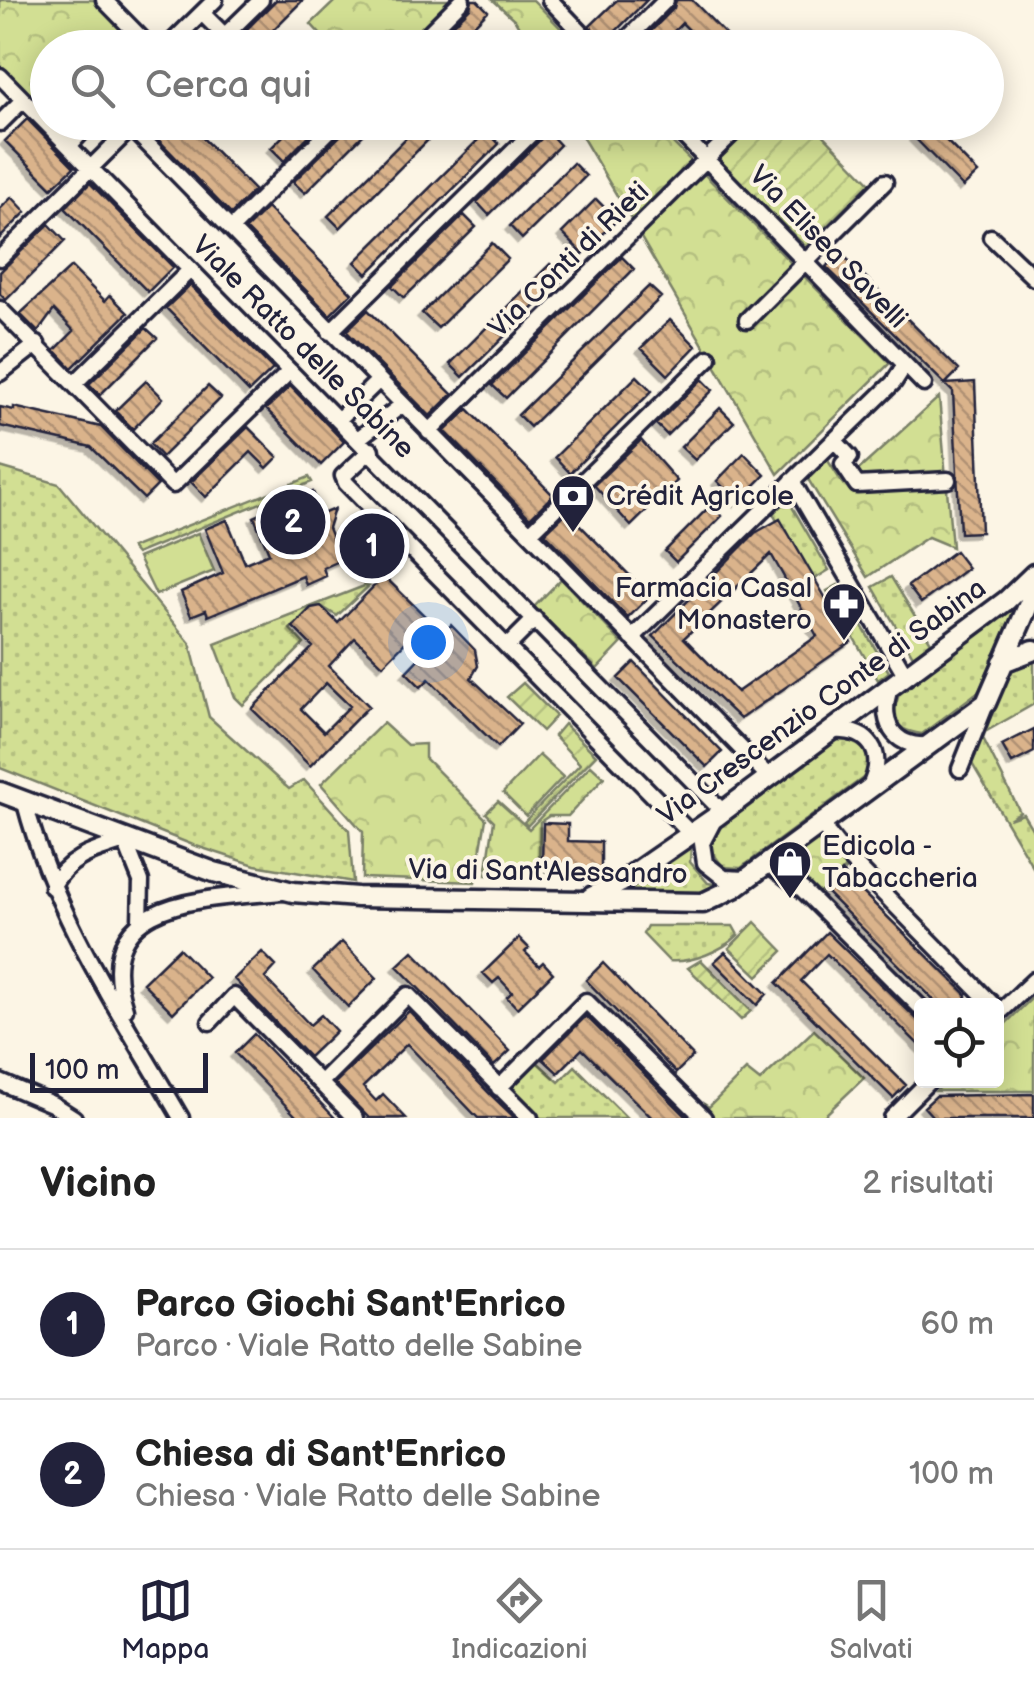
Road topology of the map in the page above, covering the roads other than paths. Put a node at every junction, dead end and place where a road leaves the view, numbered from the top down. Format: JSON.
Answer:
{"nodes":[{"id":1,"x":104,"y":0,"type":"edge"},
{"id":2,"x":215,"y":0,"type":"edge"},
{"id":3,"x":260,"y":0,"type":"edge"},
{"id":4,"x":462,"y":0,"type":"edge"},
{"id":5,"x":550,"y":0,"type":"edge"},
{"id":6,"x":666,"y":0,"type":"edge"},
{"id":7,"x":202,"y":13,"type":"junction"},
{"id":8,"x":133,"y":30,"type":"edge"},
{"id":9,"x":185,"y":30,"type":"edge"},
{"id":10,"x":218,"y":30,"type":"edge"},
{"id":11,"x":230,"y":30,"type":"edge"},
{"id":12,"x":432,"y":30,"type":"edge"},
{"id":13,"x":579,"y":30,"type":"edge"},
{"id":14,"x":636,"y":30,"type":"edge"},
{"id":15,"x":0,"y":76,"type":"edge"},
{"id":16,"x":23,"y":100,"type":"junction"},
{"id":17,"x":30,"y":107,"type":"edge"},
{"id":18,"x":0,"y":123,"type":"edge"},
{"id":19,"x":63,"y":140,"type":"edge"},
{"id":20,"x":75,"y":140,"type":"edge"},
{"id":21,"x":116,"y":140,"type":"edge"},
{"id":22,"x":146,"y":140,"type":"edge"},
{"id":23,"x":320,"y":140,"type":"edge"},
{"id":24,"x":525,"y":140,"type":"edge"},
{"id":25,"x":688,"y":140,"type":"edge"},
{"id":26,"x":726,"y":140,"type":"edge"},
{"id":27,"x":69,"y":146,"type":"junction"},
{"id":28,"x":707,"y":160,"type":"junction"},
{"id":29,"x":91,"y":168,"type":"junction"},
{"id":30,"x":885,"y":182,"type":"dead end"},
{"id":31,"x":230,"y":230,"type":"junction"},
{"id":32,"x":991,"y":236,"type":"dead end"},
{"id":33,"x":0,"y":258,"type":"edge"},
{"id":34,"x":806,"y":261,"type":"junction"},
{"id":35,"x":190,"y":270,"type":"junction"},
{"id":36,"x":1034,"y":278,"type":"edge"},
{"id":37,"x":0,"y":309,"type":"edge"},
{"id":38,"x":747,"y":320,"type":"dead end"},
{"id":39,"x":330,"y":332,"type":"junction"},
{"id":40,"x":37,"y":344,"type":"junction"},
{"id":41,"x":709,"y":358,"type":"dead end"},
{"id":42,"x":905,"y":365,"type":"junction"},
{"id":43,"x":290,"y":371,"type":"junction"},
{"id":44,"x":0,"y":373,"type":"edge"},
{"id":45,"x":378,"y":382,"type":"junction"},
{"id":46,"x":74,"y":383,"type":"junction"},
{"id":47,"x":924,"y":384,"type":"dead end"},
{"id":48,"x":402,"y":405,"type":"junction"},
{"id":49,"x":340,"y":419,"type":"junction"},
{"id":50,"x":428,"y":432,"type":"junction"},
{"id":51,"x":359,"y":438,"type":"junction"},
{"id":52,"x":834,"y":440,"type":"junction"},
{"id":53,"x":370,"y":450,"type":"junction"},
{"id":54,"x":948,"y":480,"type":"dead end"},
{"id":55,"x":792,"y":481,"type":"junction"},
{"id":56,"x":530,"y":533,"type":"junction"},
{"id":57,"x":1034,"y":574,"type":"edge"},
{"id":58,"x":1034,"y":592,"type":"edge"},
{"id":59,"x":1012,"y":596,"type":"junction"},
{"id":60,"x":1024,"y":613,"type":"junction"},
{"id":61,"x":535,"y":619,"type":"junction"},
{"id":62,"x":632,"y":638,"type":"junction"},
{"id":63,"x":508,"y":646,"type":"junction"},
{"id":64,"x":1034,"y":650,"type":"edge"},
{"id":65,"x":1004,"y":662,"type":"junction"},
{"id":66,"x":906,"y":676,"type":"junction"},
{"id":67,"x":890,"y":688,"type":"junction"},
{"id":68,"x":986,"y":703,"type":"junction"},
{"id":69,"x":831,"y":731,"type":"junction"},
{"id":70,"x":930,"y":745,"type":"junction"},
{"id":71,"x":960,"y":769,"type":"dead end"},
{"id":72,"x":769,"y":777,"type":"junction"},
{"id":73,"x":868,"y":789,"type":"junction"},
{"id":74,"x":0,"y":792,"type":"edge"},
{"id":75,"x":26,"y":802,"type":"junction"},
{"id":76,"x":720,"y":814,"type":"junction"},
{"id":77,"x":825,"y":821,"type":"junction"},
{"id":78,"x":690,"y":833,"type":"junction"},
{"id":79,"x":125,"y":840,"type":"junction"},
{"id":80,"x":767,"y":863,"type":"junction"},
{"id":81,"x":746,"y":879,"type":"junction"},
{"id":82,"x":52,"y":887,"type":"junction"},
{"id":83,"x":292,"y":892,"type":"junction"},
{"id":84,"x":586,"y":898,"type":"junction"},
{"id":85,"x":140,"y":922,"type":"junction"},
{"id":86,"x":1034,"y":980,"type":"edge"},
{"id":87,"x":985,"y":998,"type":"edge"},
{"id":88,"x":914,"y":1001,"type":"edge"},
{"id":89,"x":1004,"y":1004,"type":"edge"},
{"id":90,"x":210,"y":1022,"type":"dead end"},
{"id":91,"x":135,"y":1038,"type":"junction"},
{"id":92,"x":0,"y":1082,"type":"edge"},
{"id":93,"x":322,"y":1082,"type":"junction"},
{"id":94,"x":499,"y":1088,"type":"junction"},
{"id":95,"x":922,"y":1088,"type":"edge"},
{"id":96,"x":74,"y":1118,"type":"edge"},
{"id":97,"x":181,"y":1118,"type":"edge"},
{"id":98,"x":355,"y":1118,"type":"edge"},
{"id":99,"x":530,"y":1118,"type":"edge"},
{"id":100,"x":704,"y":1118,"type":"edge"},
{"id":101,"x":892,"y":1118,"type":"edge"}],
"edges":[{"from":1,"to":8,"type":"street"},
{"from":2,"to":7,"type":"street"},
{"from":3,"to":11,"type":"street"},
{"from":4,"to":12,"type":"street"},
{"from":5,"to":13,"type":"street"},
{"from":6,"to":14,"type":"street"},
{"from":7,"to":9,"type":"street"},
{"from":7,"to":10,"type":"street"},
{"from":15,"to":16,"type":"street","name":"Viale Ratto delle Sabine"},
{"from":16,"to":17,"type":"street","name":"Viale Ratto delle Sabine"},
{"from":16,"to":18,"type":"street"},
{"from":19,"to":27,"type":"street","name":"Viale Ratto delle Sabine"},
{"from":20,"to":27,"type":"street"},
{"from":21,"to":29,"type":"street"},
{"from":22,"to":31,"type":"street","name":"Viale Ratto delle Sabine"},
{"from":23,"to":31,"type":"street"},
{"from":24,"to":39,"type":"street"},
{"from":25,"to":28,"type":"street","name":"Via Elisea Savelli"},
{"from":26,"to":28,"type":"street","name":"Via Conti di Rieti"},
{"from":27,"to":29,"type":"street","name":"Viale Ratto delle Sabine"},
{"from":28,"to":34,"type":"street","name":"Via Elisea Savelli"},
{"from":28,"to":50,"type":"street","name":"Via Conti di Rieti"},
{"from":29,"to":33,"type":"street"},
{"from":29,"to":35,"type":"street","name":"Viale Ratto delle Sabine"},
{"from":30,"to":34,"type":"street"},
{"from":31,"to":39,"type":"street","name":"Viale Ratto delle Sabine"},
{"from":32,"to":36,"type":"street"},
{"from":34,"to":38,"type":"street"},
{"from":34,"to":42,"type":"street","name":"Via Elisea Savelli"},
{"from":35,"to":43,"type":"street","name":"Viale Ratto delle Sabine"},
{"from":35,"to":46,"type":"street"},
{"from":37,"to":40,"type":"street"},
{"from":39,"to":45,"type":"street","name":"Viale Ratto delle Sabine"},
{"from":40,"to":44,"type":"street"},
{"from":40,"to":46,"type":"street"},
{"from":41,"to":56,"type":"street"},
{"from":42,"to":47,"type":"street","name":"Via Elisea Savelli"},
{"from":42,"to":52,"type":"street"},
{"from":43,"to":46,"type":"street"},
{"from":43,"to":49,"type":"street","name":"Viale Ratto delle Sabine"},
{"from":45,"to":48,"type":"street","name":"Viale Ratto delle Sabine"},
{"from":45,"to":49,"type":"street"},
{"from":48,"to":50,"type":"street","name":"Viale Ratto delle Sabine"},
{"from":48,"to":51,"type":"street"},
{"from":49,"to":51,"type":"street","name":"Viale Ratto delle Sabine"},
{"from":50,"to":56,"type":"street","name":"Viale Ratto delle Sabine"},
{"from":51,"to":53,"type":"street","name":"Viale Ratto delle Sabine"},
{"from":52,"to":54,"type":"street"},
{"from":52,"to":55,"type":"street"},
{"from":53,"to":61,"type":"street","name":"Viale Ratto delle Sabine"},
{"from":53,"to":63,"type":"street"},
{"from":55,"to":62,"type":"street"},
{"from":55,"to":66,"type":"street"},
{"from":56,"to":62,"type":"street","name":"Viale Ratto delle Sabine"},
{"from":57,"to":59,"type":"street","name":"Via Crescenzio Conte di Sabina"},
{"from":58,"to":60,"type":"street","name":"Via di Sant'Alessandro"},
{"from":59,"to":60,"type":"street"},
{"from":59,"to":66,"type":"street","name":"Via Crescenzio Conte di Sabina"},
{"from":60,"to":65,"type":"street","name":"Via di Sant'Alessandro"},
{"from":61,"to":63,"type":"street"},
{"from":61,"to":76,"type":"street","name":"Viale Ratto delle Sabine"},
{"from":62,"to":72,"type":"street","name":"Viale Ratto delle Sabine"},
{"from":63,"to":78,"type":"street"},
{"from":64,"to":65,"type":"street"},
{"from":65,"to":68,"type":"street","name":"Via di Sant'Alessandro"},
{"from":66,"to":67,"type":"street","name":"Via Crescenzio Conte di Sabina"},
{"from":67,"to":69,"type":"street","name":"Via Crescenzio Conte di Sabina"},
{"from":67,"to":70,"type":"street"},
{"from":68,"to":70,"type":"street","name":"Via di Sant'Alessandro"},
{"from":68,"to":71,"type":"street"},
{"from":69,"to":72,"type":"street","name":"Via Crescenzio Conte di Sabina"},
{"from":69,"to":73,"type":"street"},
{"from":70,"to":73,"type":"street","name":"Via di Sant'Alessandro"},
{"from":72,"to":76,"type":"street","name":"Via Crescenzio Conte di Sabina"},
{"from":73,"to":77,"type":"street","name":"Via di Sant'Alessandro"},
{"from":74,"to":75,"type":"street","name":"Via di Sant'Alessandro"},
{"from":75,"to":79,"type":"street","name":"Via di Sant'Alessandro"},
{"from":75,"to":82,"type":"street"},
{"from":76,"to":78,"type":"street","name":"Via Crescenzio Conte di Sabina"},
{"from":76,"to":81,"type":"street"},
{"from":77,"to":80,"type":"street","name":"Via di Sant'Alessandro"},
{"from":77,"to":87,"type":"street"},
{"from":78,"to":84,"type":"street","name":"Via Crescenzio Conte di Sabina"},
{"from":79,"to":82,"type":"street"},
{"from":79,"to":83,"type":"street","name":"Via di Sant'Alessandro"},
{"from":79,"to":85,"type":"street"},
{"from":80,"to":81,"type":"street","name":"Via di Sant'Alessandro"},
{"from":80,"to":88,"type":"street"},
{"from":81,"to":84,"type":"street","name":"Via di Sant'Alessandro"},
{"from":82,"to":91,"type":"street"},
{"from":83,"to":84,"type":"street","name":"Via di Sant'Alessandro"},
{"from":83,"to":85,"type":"street"},
{"from":85,"to":91,"type":"street"},
{"from":86,"to":89,"type":"street"},
{"from":90,"to":93,"type":"street"},
{"from":91,"to":97,"type":"street"},
{"from":92,"to":96,"type":"street"},
{"from":93,"to":94,"type":"street"},
{"from":93,"to":98,"type":"street"},
{"from":94,"to":99,"type":"street"},
{"from":94,"to":100,"type":"street"},
{"from":95,"to":101,"type":"street"}]}
